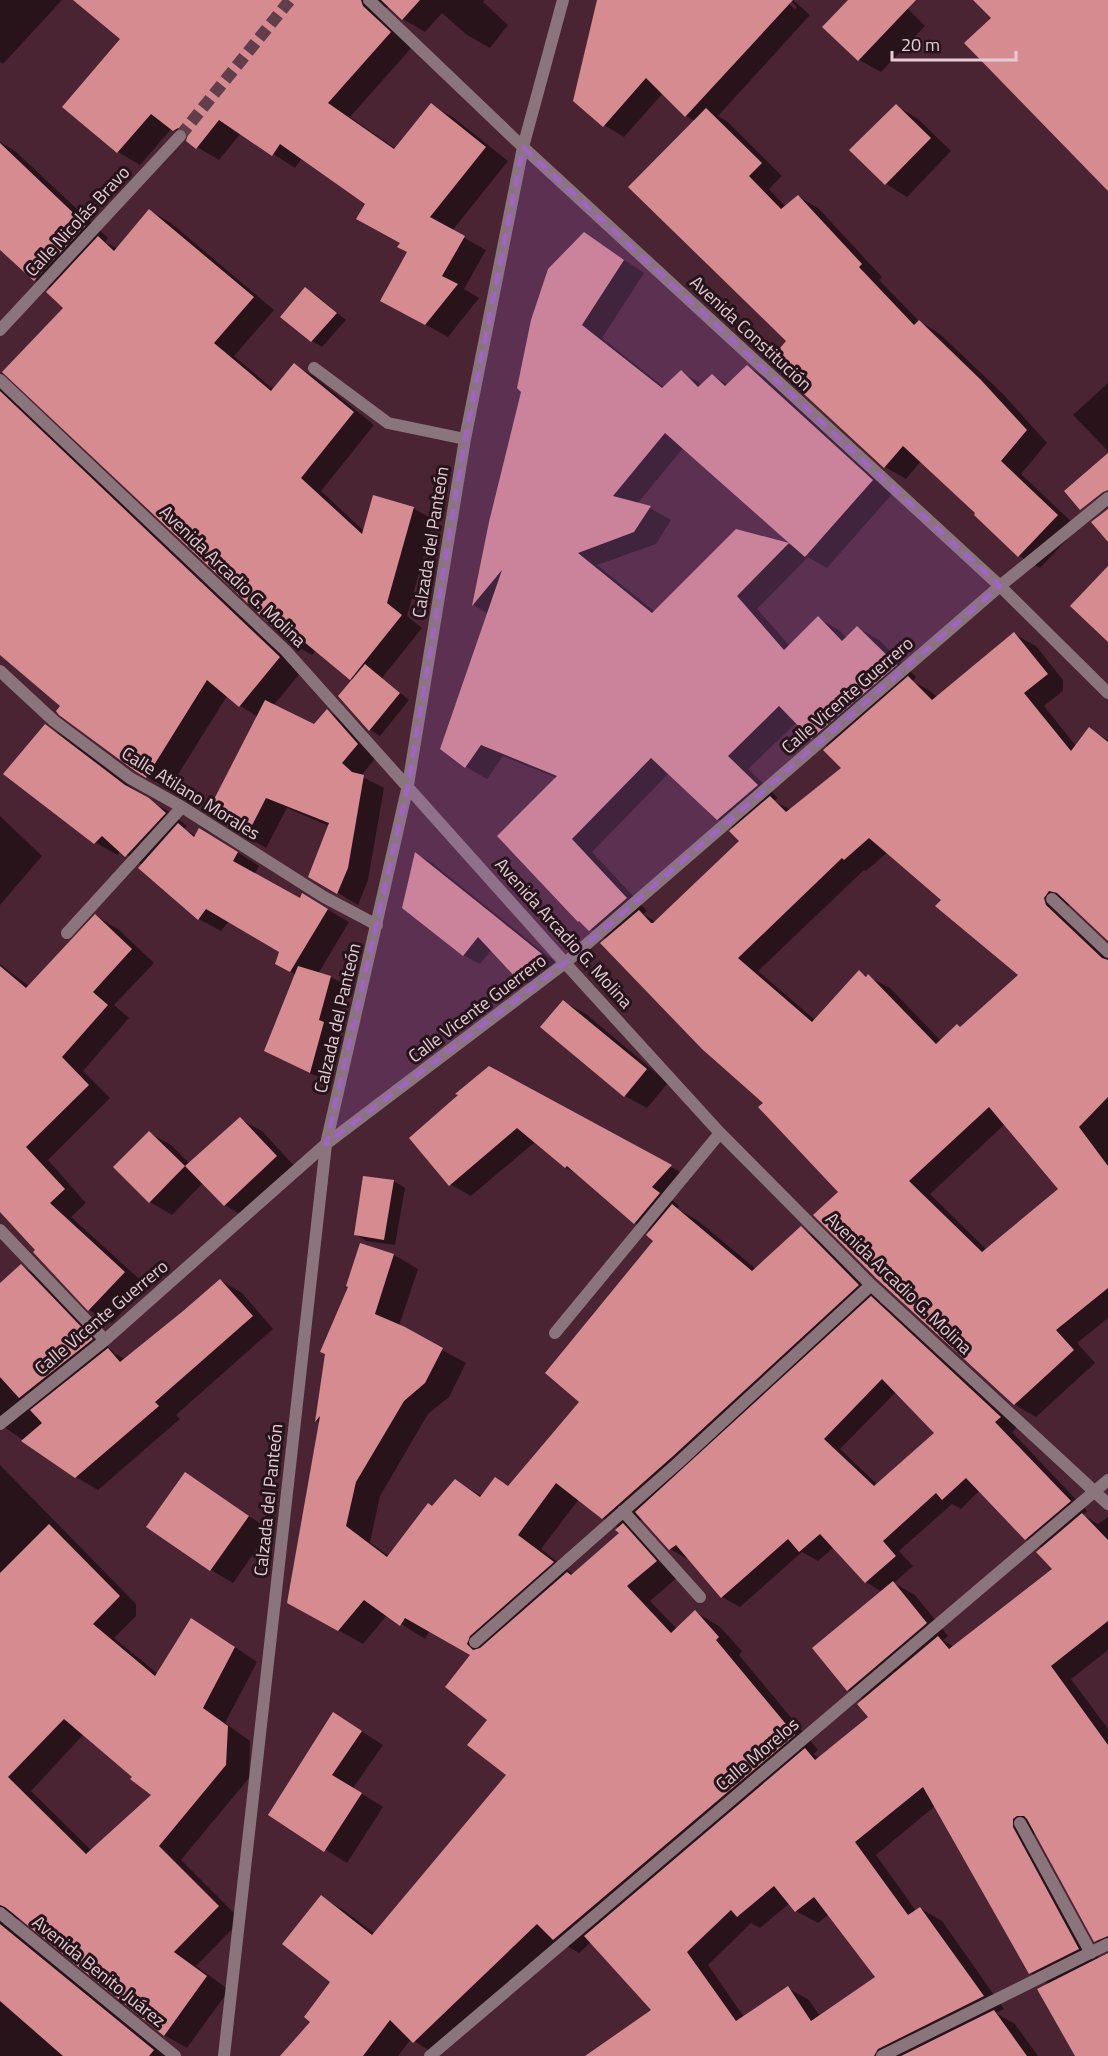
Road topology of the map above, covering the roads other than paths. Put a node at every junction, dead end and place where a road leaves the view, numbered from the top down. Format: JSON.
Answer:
{"nodes":[{"id":1,"x":369,"y":0,"type":"edge"},
{"id":2,"x":563,"y":0,"type":"edge"},
{"id":3,"x":180,"y":136,"type":"tunnel mouth"},
{"id":4,"x":523,"y":147,"type":"junction"},
{"id":5,"x":0,"y":330,"type":"edge"},
{"id":6,"x":314,"y":368,"type":"dead end"},
{"id":7,"x":0,"y":380,"type":"edge"},
{"id":8,"x":465,"y":439,"type":"junction"},
{"id":9,"x":1108,"y":498,"type":"edge"},
{"id":10,"x":1000,"y":586,"type":"junction"},
{"id":11,"x":0,"y":671,"type":"edge"},
{"id":12,"x":1108,"y":693,"type":"edge"},
{"id":13,"x":408,"y":785,"type":"junction"},
{"id":14,"x":182,"y":807,"type":"junction"},
{"id":15,"x":1052,"y":899,"type":"dead end"},
{"id":16,"x":377,"y":925,"type":"junction"},
{"id":17,"x":68,"y":933,"type":"dead end"},
{"id":18,"x":1108,"y":952,"type":"edge"},
{"id":19,"x":565,"y":963,"type":"junction"},
{"id":20,"x":720,"y":1133,"type":"junction"},
{"id":21,"x":326,"y":1144,"type":"junction"},
{"id":22,"x":0,"y":1230,"type":"edge"},
{"id":23,"x":871,"y":1286,"type":"junction"},
{"id":24,"x":555,"y":1333,"type":"dead end"},
{"id":25,"x":105,"y":1340,"type":"junction"},
{"id":26,"x":0,"y":1424,"type":"edge"},
{"id":27,"x":1108,"y":1480,"type":"edge"},
{"id":28,"x":1095,"y":1491,"type":"junction"},
{"id":29,"x":1108,"y":1504,"type":"edge"},
{"id":30,"x":623,"y":1511,"type":"junction"},
{"id":31,"x":700,"y":1597,"type":"dead end"},
{"id":32,"x":475,"y":1642,"type":"dead end"},
{"id":33,"x":1020,"y":1823,"type":"dead end"},
{"id":34,"x":0,"y":1913,"type":"edge"},
{"id":35,"x":1108,"y":1944,"type":"edge"},
{"id":36,"x":1091,"y":1953,"type":"junction"},
{"id":37,"x":175,"y":2056,"type":"edge"},
{"id":38,"x":224,"y":2056,"type":"edge"},
{"id":39,"x":429,"y":2056,"type":"edge"},
{"id":40,"x":882,"y":2056,"type":"edge"}],
"edges":[{"from":1,"to":4,"type":"street","name":"Avenida Constitución"},
{"from":2,"to":4,"type":"street","name":"Calzada del Panteón"},
{"from":3,"to":5,"type":"street","name":"Calle Nicolás Bravo"},
{"from":4,"to":8,"type":"street","name":"Calzada del Panteón"},
{"from":4,"to":10,"type":"street","name":"Avenida Constitución"},
{"from":6,"to":8,"type":"street"},
{"from":7,"to":13,"type":"street","name":"Avenida Arcadio G. Molina"},
{"from":8,"to":13,"type":"street","name":"Calzada del Panteón"},
{"from":9,"to":10,"type":"street","name":"Calle Vicente Guerrero"},
{"from":10,"to":12,"type":"street","name":"Avenida Constitución"},
{"from":10,"to":19,"type":"street","name":"Calle Vicente Guerrero"},
{"from":11,"to":14,"type":"street","name":"Calle Atilano Morales"},
{"from":13,"to":16,"type":"street","name":"Calzada del Panteón"},
{"from":13,"to":19,"type":"street","name":"Avenida Arcadio G. Molina"},
{"from":14,"to":16,"type":"street","name":"Calle Atilano Morales"},
{"from":14,"to":17,"type":"street"},
{"from":15,"to":18,"type":"street"},
{"from":16,"to":21,"type":"street","name":"Calzada del Panteón"},
{"from":19,"to":20,"type":"street","name":"Avenida Arcadio G. Molina"},
{"from":19,"to":21,"type":"street","name":"Calle Vicente Guerrero"},
{"from":20,"to":23,"type":"street","name":"Avenida Arcadio G. Molina"},
{"from":20,"to":24,"type":"street"},
{"from":21,"to":25,"type":"street","name":"Calle Vicente Guerrero"},
{"from":21,"to":38,"type":"street","name":"Calzada del Panteón"},
{"from":22,"to":25,"type":"street"},
{"from":23,"to":28,"type":"street","name":"Avenida Arcadio G. Molina"},
{"from":23,"to":30,"type":"street"},
{"from":25,"to":26,"type":"street","name":"Calle Vicente Guerrero"},
{"from":27,"to":28,"type":"street","name":"Calle Morelos"},
{"from":28,"to":29,"type":"street","name":"Avenida Arcadio G. Molina"},
{"from":28,"to":39,"type":"street","name":"Calle Morelos"},
{"from":30,"to":31,"type":"street"},
{"from":30,"to":32,"type":"street"},
{"from":33,"to":36,"type":"street"},
{"from":34,"to":37,"type":"street","name":"Avenida Benito Juárez"},
{"from":35,"to":36,"type":"street"},
{"from":36,"to":40,"type":"street"}]}
